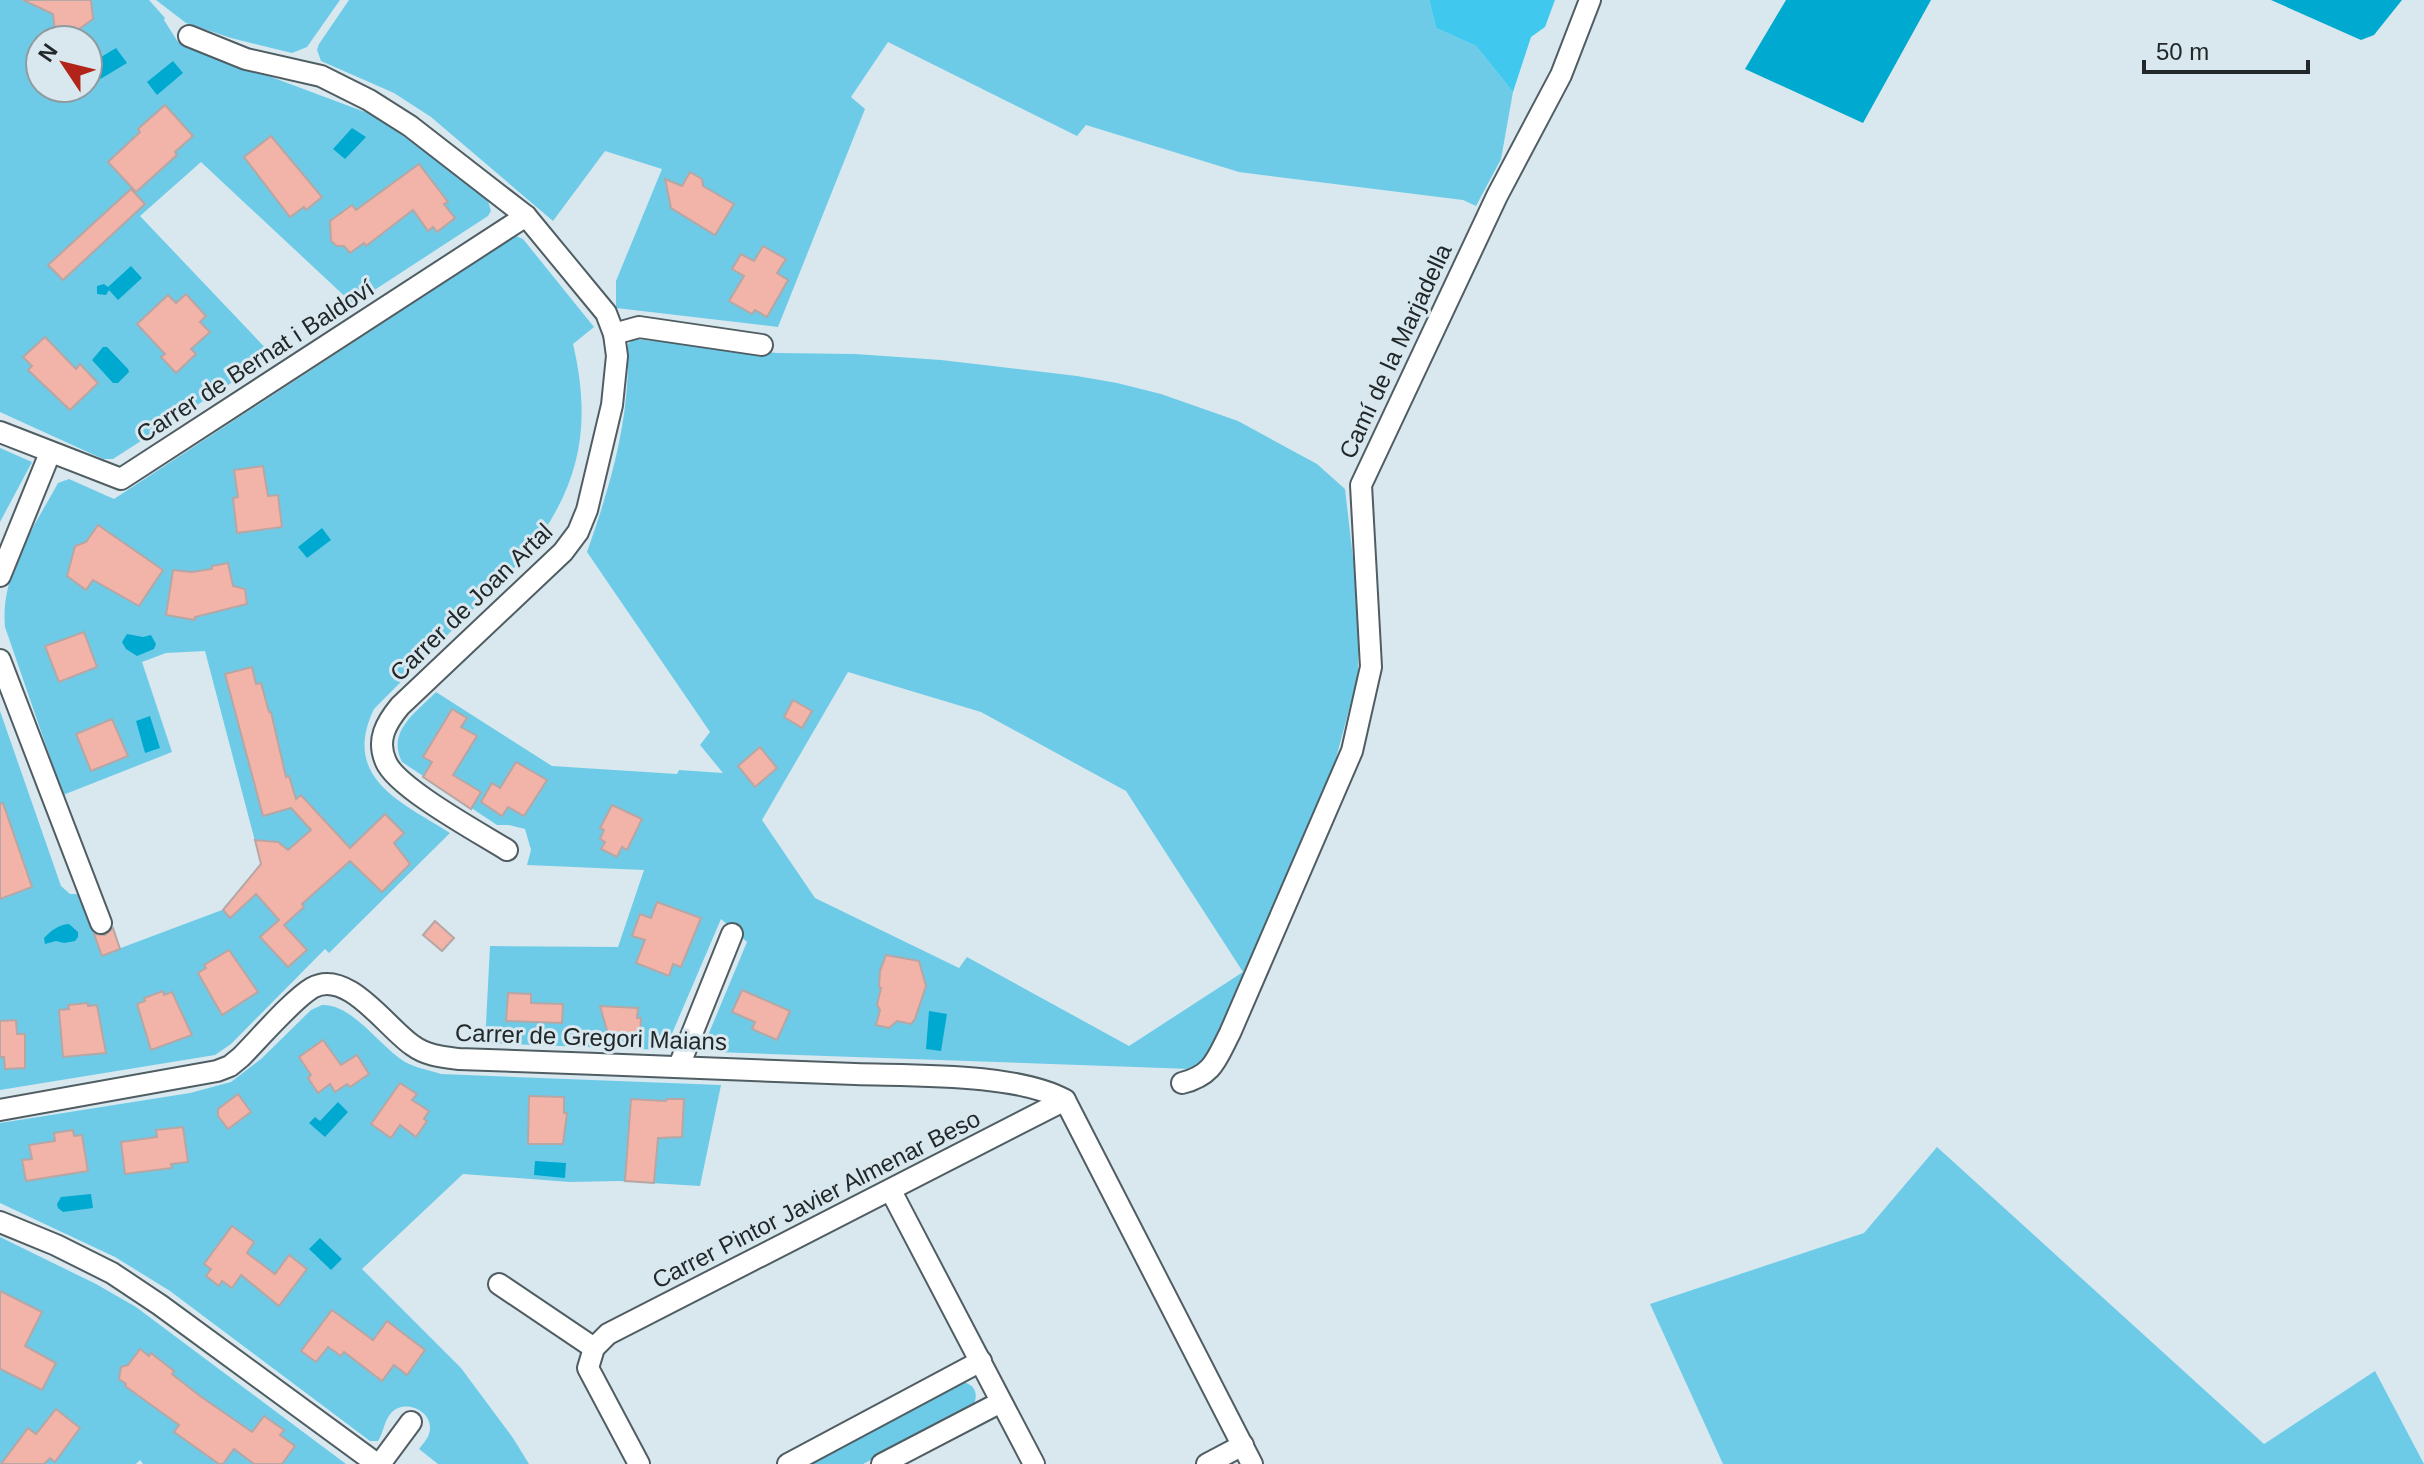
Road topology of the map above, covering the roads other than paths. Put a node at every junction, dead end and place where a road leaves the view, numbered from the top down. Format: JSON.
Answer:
{"nodes":[{"id":1,"x":1590,"y":0,"type":"edge"},
{"id":2,"x":189,"y":36,"type":"dead end"},
{"id":3,"x":526,"y":216,"type":"junction"},
{"id":4,"x":614,"y":334,"type":"junction"},
{"id":5,"x":762,"y":345,"type":"dead end"},
{"id":6,"x":0,"y":432,"type":"edge"},
{"id":7,"x":50,"y":453,"type":"junction"},
{"id":8,"x":0,"y":576,"type":"edge"},
{"id":9,"x":0,"y":660,"type":"edge"},
{"id":10,"x":507,"y":850,"type":"dead end"},
{"id":11,"x":101,"y":923,"type":"dead end"},
{"id":12,"x":732,"y":934,"type":"dead end"},
{"id":13,"x":679,"y":1066,"type":"junction"},
{"id":14,"x":1182,"y":1083,"type":"dead end"},
{"id":15,"x":1057,"y":1095,"type":"junction"},
{"id":16,"x":0,"y":1110,"type":"edge"},
{"id":17,"x":891,"y":1191,"type":"junction"},
{"id":18,"x":0,"y":1222,"type":"edge"},
{"id":19,"x":499,"y":1284,"type":"dead end"},
{"id":20,"x":594,"y":1348,"type":"junction"},
{"id":21,"x":981,"y":1361,"type":"junction"},
{"id":22,"x":1001,"y":1402,"type":"junction"},
{"id":23,"x":411,"y":1422,"type":"dead end"},
{"id":24,"x":1243,"y":1445,"type":"junction"},
{"id":25,"x":379,"y":1464,"type":"edge"},
{"id":26,"x":639,"y":1464,"type":"edge"},
{"id":27,"x":788,"y":1464,"type":"edge"},
{"id":28,"x":882,"y":1464,"type":"edge"},
{"id":29,"x":1034,"y":1464,"type":"edge"},
{"id":30,"x":1207,"y":1464,"type":"edge"},
{"id":31,"x":1252,"y":1464,"type":"edge"}],
"edges":[{"from":1,"to":14,"type":"street","name":"Camí de la Marjadella"},
{"from":2,"to":3,"type":"street","name":"Carrer de Joan Artal"},
{"from":3,"to":4,"type":"street","name":"Carrer de Joan Artal"},
{"from":3,"to":7,"type":"street","name":"Carrer de Bernat i Baldoví"},
{"from":4,"to":5,"type":"street"},
{"from":4,"to":10,"type":"street","name":"Carrer de Joan Artal"},
{"from":6,"to":7,"type":"street","name":"Carrer de Bernat i Baldoví"},
{"from":7,"to":8,"type":"street"},
{"from":9,"to":11,"type":"street"},
{"from":12,"to":13,"type":"street"},
{"from":13,"to":15,"type":"street","name":"Carrer de Gregori Maians"},
{"from":13,"to":16,"type":"street","name":"Carrer de Gregori Maians"},
{"from":15,"to":17,"type":"street","name":"Carrer Pintor Javier Almenar Beso"},
{"from":15,"to":24,"type":"street"},
{"from":17,"to":20,"type":"street","name":"Carrer Pintor Javier Almenar Beso"},
{"from":17,"to":21,"type":"street"},
{"from":18,"to":25,"type":"street"},
{"from":19,"to":20,"type":"street"},
{"from":20,"to":26,"type":"street"},
{"from":21,"to":22,"type":"street"},
{"from":21,"to":27,"type":"street"},
{"from":22,"to":28,"type":"street"},
{"from":22,"to":29,"type":"street"},
{"from":23,"to":25,"type":"street"},
{"from":24,"to":30,"type":"street"},
{"from":24,"to":31,"type":"street"}]}
